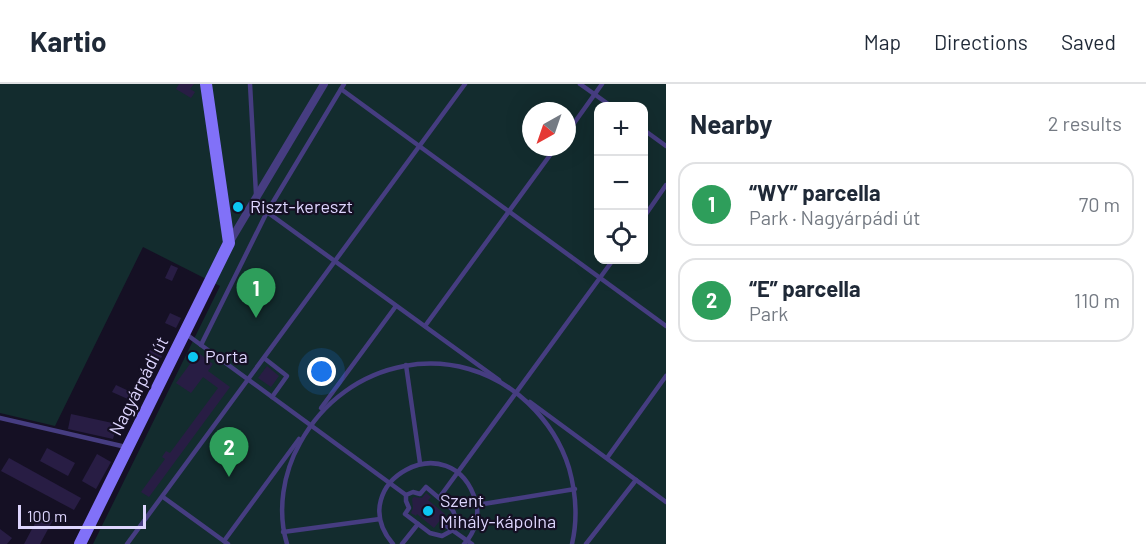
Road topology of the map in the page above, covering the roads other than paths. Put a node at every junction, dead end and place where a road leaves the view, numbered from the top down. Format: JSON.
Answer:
{"nodes":[{"id":1,"x":206,"y":84,"type":"edge"},
{"id":2,"x":250,"y":84,"type":"edge"},
{"id":3,"x":324,"y":84,"type":"edge"},
{"id":4,"x":465,"y":84,"type":"edge"},
{"id":5,"x":580,"y":84,"type":"edge"},
{"id":6,"x":603,"y":84,"type":"edge"},
{"id":7,"x":342,"y":86,"type":"edge"},
{"id":8,"x":595,"y":94,"type":"junction"},
{"id":9,"x":606,"y":102,"type":"edge"},
{"id":10,"x":576,"y":120,"type":"edge"},
{"id":11,"x":648,"y":133,"type":"edge"},
{"id":12,"x":420,"y":146,"type":"junction"},
{"id":13,"x":666,"y":146,"type":"edge"},
{"id":14,"x":549,"y":156,"type":"edge"},
{"id":15,"x":666,"y":185,"type":"edge"},
{"id":16,"x":256,"y":196,"type":"junction"},
{"id":17,"x":648,"y":211,"type":"edge"},
{"id":18,"x":267,"y":212,"type":"junction"},
{"id":19,"x":509,"y":212,"type":"junction"},
{"id":20,"x":229,"y":243,"type":"junction"},
{"id":21,"x":335,"y":261,"type":"junction"},
{"id":22,"x":610,"y":264,"type":"edge"},
{"id":23,"x":600,"y":278,"type":"junction"},
{"id":24,"x":396,"y":306,"type":"junction"},
{"id":25,"x":425,"y":326,"type":"junction"},
{"id":26,"x":666,"y":326,"type":"edge"},
{"id":27,"x":186,"y":334,"type":"junction"},
{"id":28,"x":201,"y":345,"type":"junction"},
{"id":29,"x":264,"y":358,"type":"junction"},
{"id":30,"x":406,"y":365,"type":"junction"},
{"id":31,"x":666,"y":376,"type":"edge"},
{"id":32,"x":249,"y":380,"type":"junction"},
{"id":33,"x":515,"y":391,"type":"junction"},
{"id":34,"x":272,"y":397,"type":"junction"},
{"id":35,"x":0,"y":418,"type":"edge"},
{"id":36,"x":310,"y":424,"type":"junction"},
{"id":37,"x":128,"y":448,"type":"junction"},
{"id":38,"x":607,"y":458,"type":"junction"},
{"id":39,"x":420,"y":463,"type":"junction"},
{"id":40,"x":457,"y":472,"type":"junction"},
{"id":41,"x":636,"y":480,"type":"junction"},
{"id":42,"x":389,"y":482,"type":"junction"},
{"id":43,"x":575,"y":489,"type":"junction"},
{"id":44,"x":406,"y":495,"type":"junction"},
{"id":45,"x":163,"y":497,"type":"junction"},
{"id":46,"x":439,"y":498,"type":"junction"},
{"id":47,"x":666,"y":502,"type":"edge"},
{"id":48,"x":477,"y":505,"type":"junction"},
{"id":49,"x":380,"y":519,"type":"junction"},
{"id":50,"x":418,"y":524,"type":"junction"},
{"id":51,"x":445,"y":525,"type":"dead end"},
{"id":52,"x":453,"y":530,"type":"junction"},
{"id":53,"x":283,"y":532,"type":"junction"},
{"id":54,"x":226,"y":542,"type":"edge"},
{"id":55,"x":468,"y":543,"type":"edge"},
{"id":56,"x":80,"y":544,"type":"edge"},
{"id":57,"x":127,"y":544,"type":"edge"},
{"id":58,"x":287,"y":544,"type":"edge"},
{"id":59,"x":393,"y":544,"type":"edge"},
{"id":60,"x":402,"y":544,"type":"edge"},
{"id":61,"x":572,"y":544,"type":"edge"},
{"id":62,"x":586,"y":544,"type":"edge"}],
"edges":[{"from":1,"to":20,"type":"street"},
{"from":2,"to":16,"type":"lane"},
{"from":3,"to":16,"type":"street"},
{"from":4,"to":12,"type":"lane"},
{"from":5,"to":8,"type":"lane"},
{"from":6,"to":8,"type":"lane"},
{"from":7,"to":12,"type":"lane"},
{"from":7,"to":18,"type":"lane"},
{"from":8,"to":9,"type":"lane"},
{"from":8,"to":10,"type":"lane"},
{"from":11,"to":13,"type":"lane"},
{"from":12,"to":19,"type":"lane"},
{"from":12,"to":21,"type":"lane"},
{"from":14,"to":19,"type":"lane"},
{"from":15,"to":17,"type":"lane"},
{"from":16,"to":20,"type":"street"},
{"from":18,"to":21,"type":"lane"},
{"from":18,"to":28,"type":"lane"},
{"from":19,"to":23,"type":"lane"},
{"from":19,"to":25,"type":"lane"},
{"from":20,"to":27,"type":"street","name":"Nagyárpádi út"},
{"from":21,"to":24,"type":"lane"},
{"from":21,"to":29,"type":"lane"},
{"from":22,"to":23,"type":"lane"},
{"from":23,"to":26,"type":"lane"},
{"from":23,"to":33,"type":"lane"},
{"from":24,"to":25,"type":"lane"},
{"from":24,"to":36,"type":"lane"},
{"from":25,"to":33,"type":"lane"},
{"from":27,"to":28,"type":"lane"},
{"from":27,"to":37,"type":"street","name":"Nagyárpádi út"},
{"from":28,"to":32,"type":"lane"},
{"from":29,"to":32,"type":"lane"},
{"from":29,"to":34,"type":"lane"},
{"from":30,"to":33,"type":"lane"},
{"from":30,"to":36,"type":"lane"},
{"from":30,"to":39,"type":"lane"},
{"from":31,"to":38,"type":"lane"},
{"from":32,"to":34,"type":"lane"},
{"from":32,"to":45,"type":"lane"},
{"from":33,"to":38,"type":"lane"},
{"from":33,"to":40,"type":"lane"},
{"from":33,"to":43,"type":"lane"},
{"from":34,"to":36,"type":"lane"},
{"from":35,"to":37,"type":"lane"},
{"from":36,"to":42,"type":"lane"},
{"from":36,"to":53,"type":"lane"},
{"from":36,"to":54,"type":"lane"},
{"from":37,"to":56,"type":"street","name":"Nagyárpádi út"},
{"from":38,"to":41,"type":"lane"},
{"from":39,"to":40,"type":"lane"},
{"from":39,"to":42,"type":"lane"},
{"from":40,"to":46,"type":"lane"},
{"from":40,"to":48,"type":"lane"},
{"from":41,"to":47,"type":"lane"},
{"from":41,"to":62,"type":"lane"},
{"from":42,"to":44,"type":"lane"},
{"from":42,"to":49,"type":"lane"},
{"from":43,"to":48,"type":"lane"},
{"from":43,"to":61,"type":"lane"},
{"from":44,"to":46,"type":"lane"},
{"from":44,"to":50,"type":"lane"},
{"from":45,"to":54,"type":"lane"},
{"from":45,"to":57,"type":"lane"},
{"from":46,"to":52,"type":"lane"},
{"from":48,"to":55,"type":"lane"},
{"from":49,"to":53,"type":"lane"},
{"from":49,"to":59,"type":"lane"},
{"from":50,"to":52,"type":"lane"},
{"from":50,"to":60,"type":"lane"},
{"from":51,"to":52,"type":"lane"},
{"from":52,"to":55,"type":"lane"},
{"from":53,"to":58,"type":"lane"}]}
